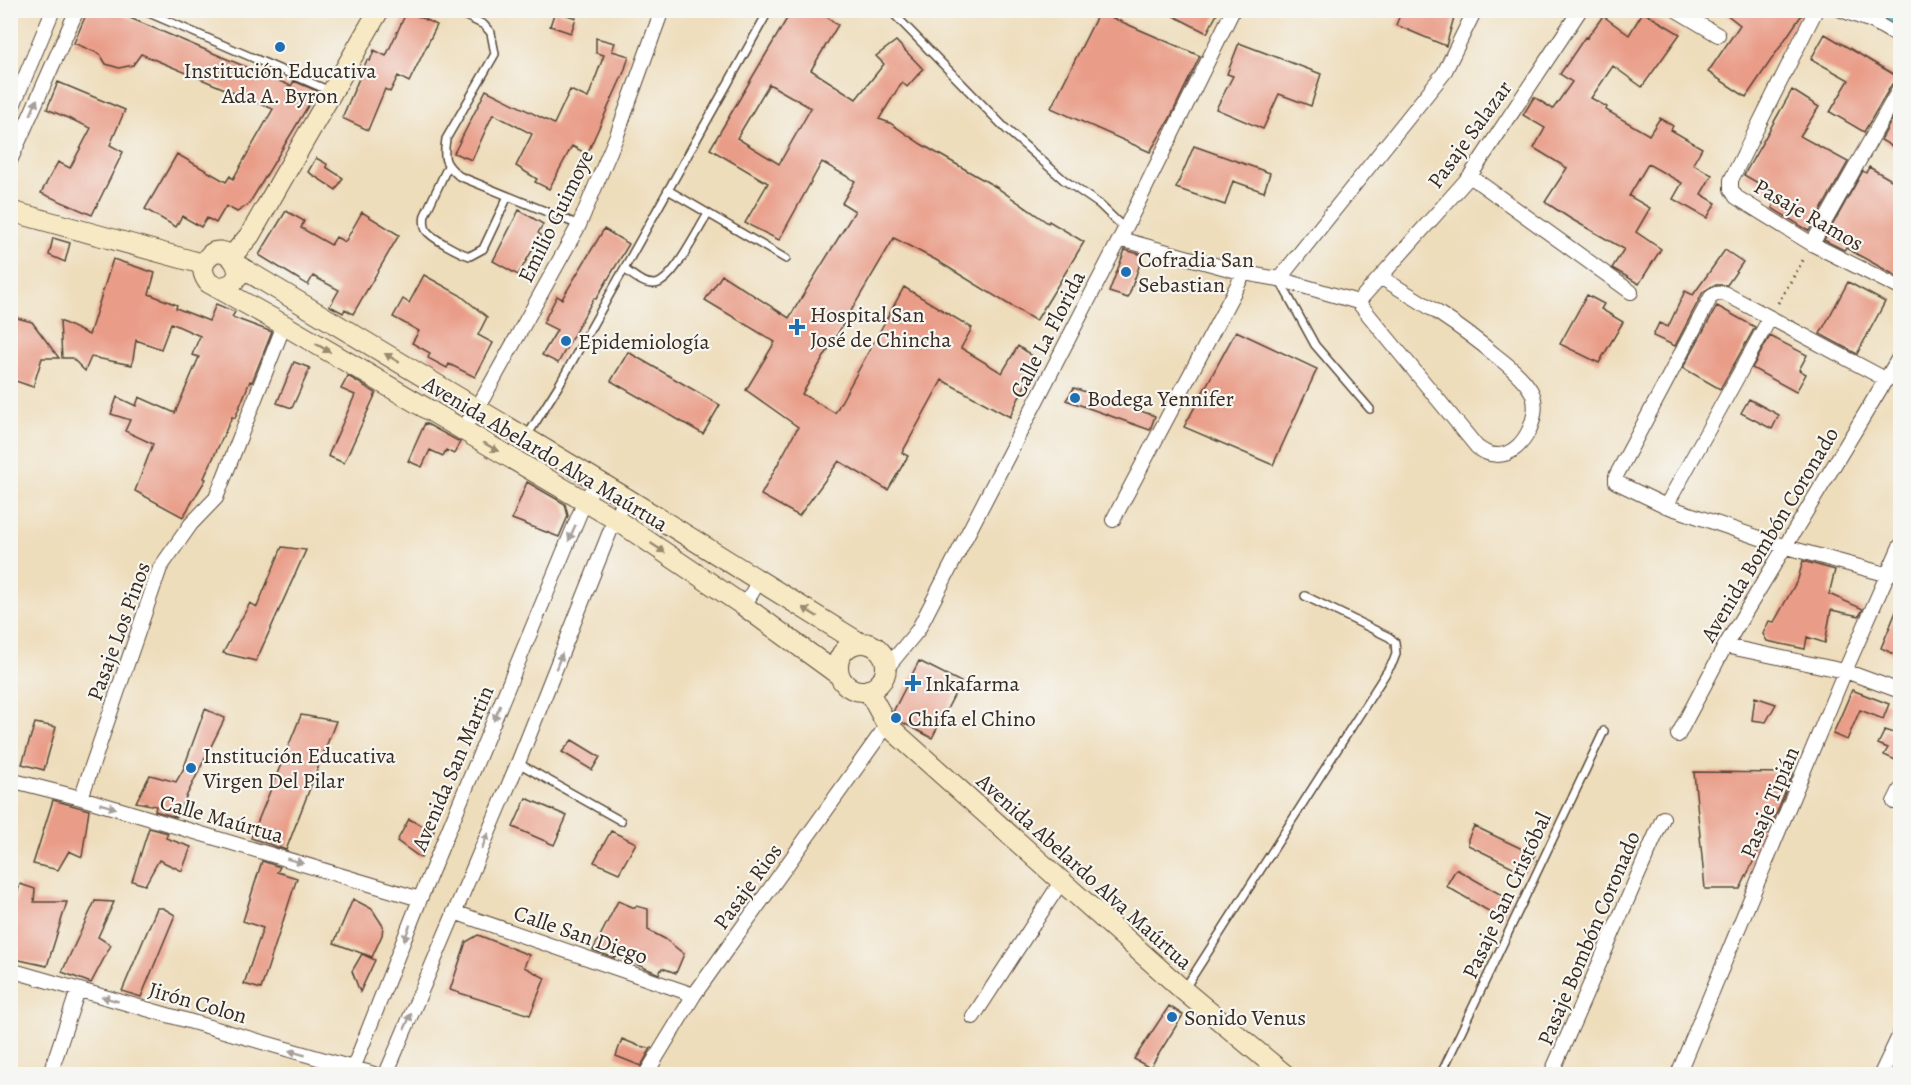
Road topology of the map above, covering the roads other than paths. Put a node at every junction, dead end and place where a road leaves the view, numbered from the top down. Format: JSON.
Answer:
{"nodes":[{"id":1,"x":52,"y":10,"type":"edge"},
{"id":2,"x":77,"y":10,"type":"edge"},
{"id":3,"x":142,"y":10,"type":"edge"},
{"id":4,"x":379,"y":10,"type":"edge"},
{"id":5,"x":454,"y":10,"type":"edge"},
{"id":6,"x":662,"y":10,"type":"edge"},
{"id":7,"x":769,"y":10,"type":"edge"},
{"id":8,"x":890,"y":10,"type":"edge"},
{"id":9,"x":1233,"y":10,"type":"edge"},
{"id":10,"x":1475,"y":10,"type":"edge"},
{"id":11,"x":1580,"y":10,"type":"edge"},
{"id":12,"x":1676,"y":10,"type":"edge"},
{"id":13,"x":1816,"y":10,"type":"edge"},
{"id":14,"x":1841,"y":10,"type":"edge"},
{"id":15,"x":1718,"y":35,"type":"dead end"},
{"id":16,"x":1900,"y":37,"type":"edge"},
{"id":17,"x":1900,"y":88,"type":"edge"},
{"id":18,"x":332,"y":92,"type":"junction"},
{"id":19,"x":10,"y":113,"type":"edge"},
{"id":20,"x":10,"y":161,"type":"edge"},
{"id":21,"x":448,"y":166,"type":"junction"},
{"id":22,"x":1470,"y":176,"type":"junction"},
{"id":23,"x":668,"y":190,"type":"junction"},
{"id":24,"x":508,"y":196,"type":"junction"},
{"id":25,"x":10,"y":211,"type":"edge"},
{"id":26,"x":708,"y":214,"type":"junction"},
{"id":27,"x":579,"y":225,"type":"junction"},
{"id":28,"x":1123,"y":234,"type":"junction"},
{"id":29,"x":1812,"y":244,"type":"junction"},
{"id":30,"x":786,"y":259,"type":"dead end"},
{"id":31,"x":234,"y":260,"type":"junction"},
{"id":32,"x":203,"y":264,"type":"junction"},
{"id":33,"x":624,"y":269,"type":"junction"},
{"id":34,"x":1244,"y":273,"type":"junction"},
{"id":35,"x":1380,"y":277,"type":"junction"},
{"id":36,"x":1279,"y":279,"type":"junction"},
{"id":37,"x":219,"y":286,"type":"junction"},
{"id":38,"x":1900,"y":288,"type":"edge"},
{"id":39,"x":1631,"y":292,"type":"dead end"},
{"id":40,"x":1358,"y":302,"type":"junction"},
{"id":41,"x":1770,"y":318,"type":"junction"},
{"id":42,"x":284,"y":325,"type":"junction"},
{"id":43,"x":1900,"y":356,"type":"edge"},
{"id":44,"x":1887,"y":380,"type":"junction"},
{"id":45,"x":477,"y":409,"type":"junction"},
{"id":46,"x":1370,"y":409,"type":"dead end"},
{"id":47,"x":462,"y":430,"type":"junction"},
{"id":48,"x":525,"y":438,"type":"junction"},
{"id":49,"x":597,"y":481,"type":"junction"},
{"id":50,"x":626,"y":498,"type":"junction"},
{"id":51,"x":584,"y":503,"type":"junction"},
{"id":52,"x":1666,"y":506,"type":"junction"},
{"id":53,"x":615,"y":519,"type":"junction"},
{"id":54,"x":1113,"y":520,"type":"dead end"},
{"id":55,"x":1900,"y":546,"type":"edge"},
{"id":56,"x":1786,"y":547,"type":"junction"},
{"id":57,"x":1889,"y":575,"type":"junction"},
{"id":58,"x":759,"y":581,"type":"junction"},
{"id":59,"x":1305,"y":596,"type":"dead end"},
{"id":60,"x":744,"y":606,"type":"junction"},
{"id":61,"x":860,"y":643,"type":"junction"},
{"id":62,"x":1725,"y":646,"type":"junction"},
{"id":63,"x":886,"y":669,"type":"junction"},
{"id":64,"x":1845,"y":671,"type":"junction"},
{"id":65,"x":839,"y":675,"type":"junction"},
{"id":66,"x":868,"y":690,"type":"junction"},
{"id":67,"x":1900,"y":691,"type":"edge"},
{"id":68,"x":887,"y":725,"type":"junction"},
{"id":69,"x":1604,"y":731,"type":"dead end"},
{"id":70,"x":1678,"y":735,"type":"dead end"},
{"id":71,"x":518,"y":763,"type":"junction"},
{"id":72,"x":10,"y":780,"type":"edge"},
{"id":73,"x":1900,"y":790,"type":"edge"},
{"id":74,"x":81,"y":798,"type":"junction"},
{"id":75,"x":1894,"y":802,"type":"dead end"},
{"id":76,"x":1663,"y":818,"type":"dead end"},
{"id":77,"x":621,"y":821,"type":"dead end"},
{"id":78,"x":1061,"y":882,"type":"junction"},
{"id":79,"x":420,"y":898,"type":"junction"},
{"id":80,"x":454,"y":912,"type":"junction"},
{"id":81,"x":10,"y":970,"type":"edge"},
{"id":82,"x":78,"y":990,"type":"junction"},
{"id":83,"x":1183,"y":990,"type":"junction"},
{"id":84,"x":694,"y":995,"type":"junction"},
{"id":85,"x":974,"y":1017,"type":"dead end"},
{"id":86,"x":1900,"y":1034,"type":"edge"},
{"id":87,"x":352,"y":1072,"type":"edge"},
{"id":88,"x":50,"y":1074,"type":"edge"},
{"id":89,"x":374,"y":1074,"type":"edge"},
{"id":90,"x":386,"y":1074,"type":"edge"},
{"id":91,"x":646,"y":1074,"type":"edge"},
{"id":92,"x":1284,"y":1074,"type":"edge"},
{"id":93,"x":1441,"y":1074,"type":"edge"},
{"id":94,"x":1551,"y":1074,"type":"edge"},
{"id":95,"x":1677,"y":1074,"type":"edge"},
{"id":96,"x":1881,"y":1074,"type":"edge"}],
"edges":[{"from":1,"to":19,"type":"street"},
{"from":20,"to":2,"type":"street","one_way":true},
{"from":3,"to":18,"type":"lane"},
{"from":4,"to":18,"type":"street"},
{"from":5,"to":21,"type":"lane"},
{"from":6,"to":27,"type":"street","name":"Emilio Guimoye"},
{"from":7,"to":23,"type":"lane"},
{"from":8,"to":28,"type":"lane"},
{"from":9,"to":28,"type":"street","name":"Calle La Florida"},
{"from":10,"to":36,"type":"street"},
{"from":11,"to":22,"type":"street","name":"Pasaje Salazar"},
{"from":12,"to":15,"type":"street"},
{"from":13,"to":29,"type":"street","name":"Pasaje Ramos"},
{"from":14,"to":16,"type":"street"},
{"from":17,"to":29,"type":"street"},
{"from":18,"to":31,"type":"street"},
{"from":21,"to":24,"type":"lane"},
{"from":21,"to":24,"type":"lane"},
{"from":22,"to":35,"type":"street","name":"Pasaje Salazar"},
{"from":22,"to":39,"type":"street"},
{"from":23,"to":26,"type":"lane"},
{"from":23,"to":33,"type":"lane"},
{"from":24,"to":27,"type":"lane"},
{"from":25,"to":32,"type":"street"},
{"from":26,"to":30,"type":"lane"},
{"from":26,"to":33,"type":"lane"},
{"from":27,"to":45,"type":"street","name":"Emilio Guimoye"},
{"from":28,"to":34,"type":"street"},
{"from":28,"to":63,"type":"street","name":"Calle La Florida"},
{"from":29,"to":38,"type":"street","name":"Pasaje Ramos"},
{"from":31,"to":32,"type":"street"},
{"from":31,"to":37,"type":"street"},
{"from":45,"to":31,"type":"street","name":"Avenida Abelardo Alva Maúrtua","one_way":true},
{"from":32,"to":37,"type":"street"},
{"from":33,"to":48,"type":"lane"},
{"from":34,"to":36,"type":"street"},
{"from":34,"to":54,"type":"street"},
{"from":35,"to":40,"type":"street","name":"Pasaje Salazar"},
{"from":35,"to":40,"type":"street"},
{"from":36,"to":40,"type":"street"},
{"from":36,"to":46,"type":"lane"},
{"from":37,"to":42,"type":"street","name":"Avenida Abelardo Alva Maúrtua"},
{"from":41,"to":44,"type":"street"},
{"from":41,"to":52,"type":"street"},
{"from":41,"to":52,"type":"street"},
{"from":42,"to":47,"type":"street","name":"Avenida Abelardo Alva Maúrtua","one_way":true},
{"from":42,"to":74,"type":"street","name":"Pasaje Los Pinos"},
{"from":43,"to":44,"type":"street","name":"Avenida Bombón Coronado"},
{"from":44,"to":56,"type":"street","name":"Avenida Bombón Coronado"},
{"from":45,"to":47,"type":"street","name":"Emilio Guimoye"},
{"from":45,"to":48,"type":"street","name":"Avenida Abelardo Alva Maúrtua"},
{"from":47,"to":51,"type":"street","name":"Avenida Abelardo Alva Maúrtua","one_way":true},
{"from":48,"to":49,"type":"street","name":"Avenida Abelardo Alva Maúrtua"},
{"from":49,"to":50,"type":"street","name":"Avenida Abelardo Alva Maúrtua"},
{"from":49,"to":51,"type":"street","name":"Avenida San Martin"},
{"from":50,"to":53,"type":"street"},
{"from":50,"to":58,"type":"street","name":"Avenida Abelardo Alva Maúrtua"},
{"from":51,"to":53,"type":"street","name":"Avenida Abelardo Alva Maúrtua"},
{"from":51,"to":79,"type":"street","name":"Avenida San Martin","one_way":true},
{"from":52,"to":56,"type":"street"},
{"from":53,"to":60,"type":"street","name":"Avenida Abelardo Alva Maúrtua","one_way":true},
{"from":71,"to":53,"type":"street","one_way":true},
{"from":55,"to":57,"type":"street","name":"Pasaje Tipián"},
{"from":56,"to":57,"type":"street"},
{"from":56,"to":62,"type":"street","name":"Avenida Bombón Coronado"},
{"from":57,"to":64,"type":"street","name":"Pasaje Tipián"},
{"from":58,"to":60,"type":"street"},
{"from":61,"to":58,"type":"street","name":"Avenida Abelardo Alva Maúrtua","one_way":true},
{"from":59,"to":83,"type":"lane"},
{"from":60,"to":65,"type":"street","name":"Avenida Abelardo Alva Maúrtua"},
{"from":61,"to":63,"type":"street"},
{"from":61,"to":65,"type":"street"},
{"from":62,"to":64,"type":"street"},
{"from":62,"to":70,"type":"street","name":"Avenida Bombón Coronado"},
{"from":63,"to":66,"type":"street"},
{"from":64,"to":67,"type":"street"},
{"from":64,"to":95,"type":"street","name":"Pasaje Tipián"},
{"from":65,"to":66,"type":"street"},
{"from":66,"to":68,"type":"street","name":"Avenida Abelardo Alva Maúrtua"},
{"from":68,"to":78,"type":"street","name":"Avenida Abelardo Alva Maúrtua"},
{"from":68,"to":84,"type":"street","name":"Pasaje Rios"},
{"from":69,"to":93,"type":"lane","name":"Pasaje San Cristóbal"},
{"from":71,"to":77,"type":"lane"},
{"from":80,"to":71,"type":"street","one_way":true},
{"from":72,"to":74,"type":"street","name":"Calle Maúrtua"},
{"from":73,"to":75,"type":"street"},
{"from":74,"to":79,"type":"street","name":"Calle Maúrtua","one_way":true},
{"from":76,"to":94,"type":"street","name":"Pasaje Bombón Coronado"},
{"from":78,"to":83,"type":"street","name":"Avenida Abelardo Alva Maúrtua"},
{"from":78,"to":85,"type":"street"},
{"from":79,"to":87,"type":"street","name":"Avenida San Martin","one_way":true},
{"from":80,"to":84,"type":"street","name":"Calle San Diego"},
{"from":90,"to":80,"type":"street","one_way":true},
{"from":81,"to":82,"type":"street","name":"Jirón Colon"},
{"from":87,"to":82,"type":"street","name":"Jirón Colon","one_way":true},
{"from":82,"to":88,"type":"street"},
{"from":83,"to":92,"type":"street","name":"Avenida Abelardo Alva Maúrtua"},
{"from":84,"to":91,"type":"street","name":"Pasaje Rios"},
{"from":86,"to":96,"type":"street"},
{"from":87,"to":89,"type":"street","name":"Jirón Colon"}]}
